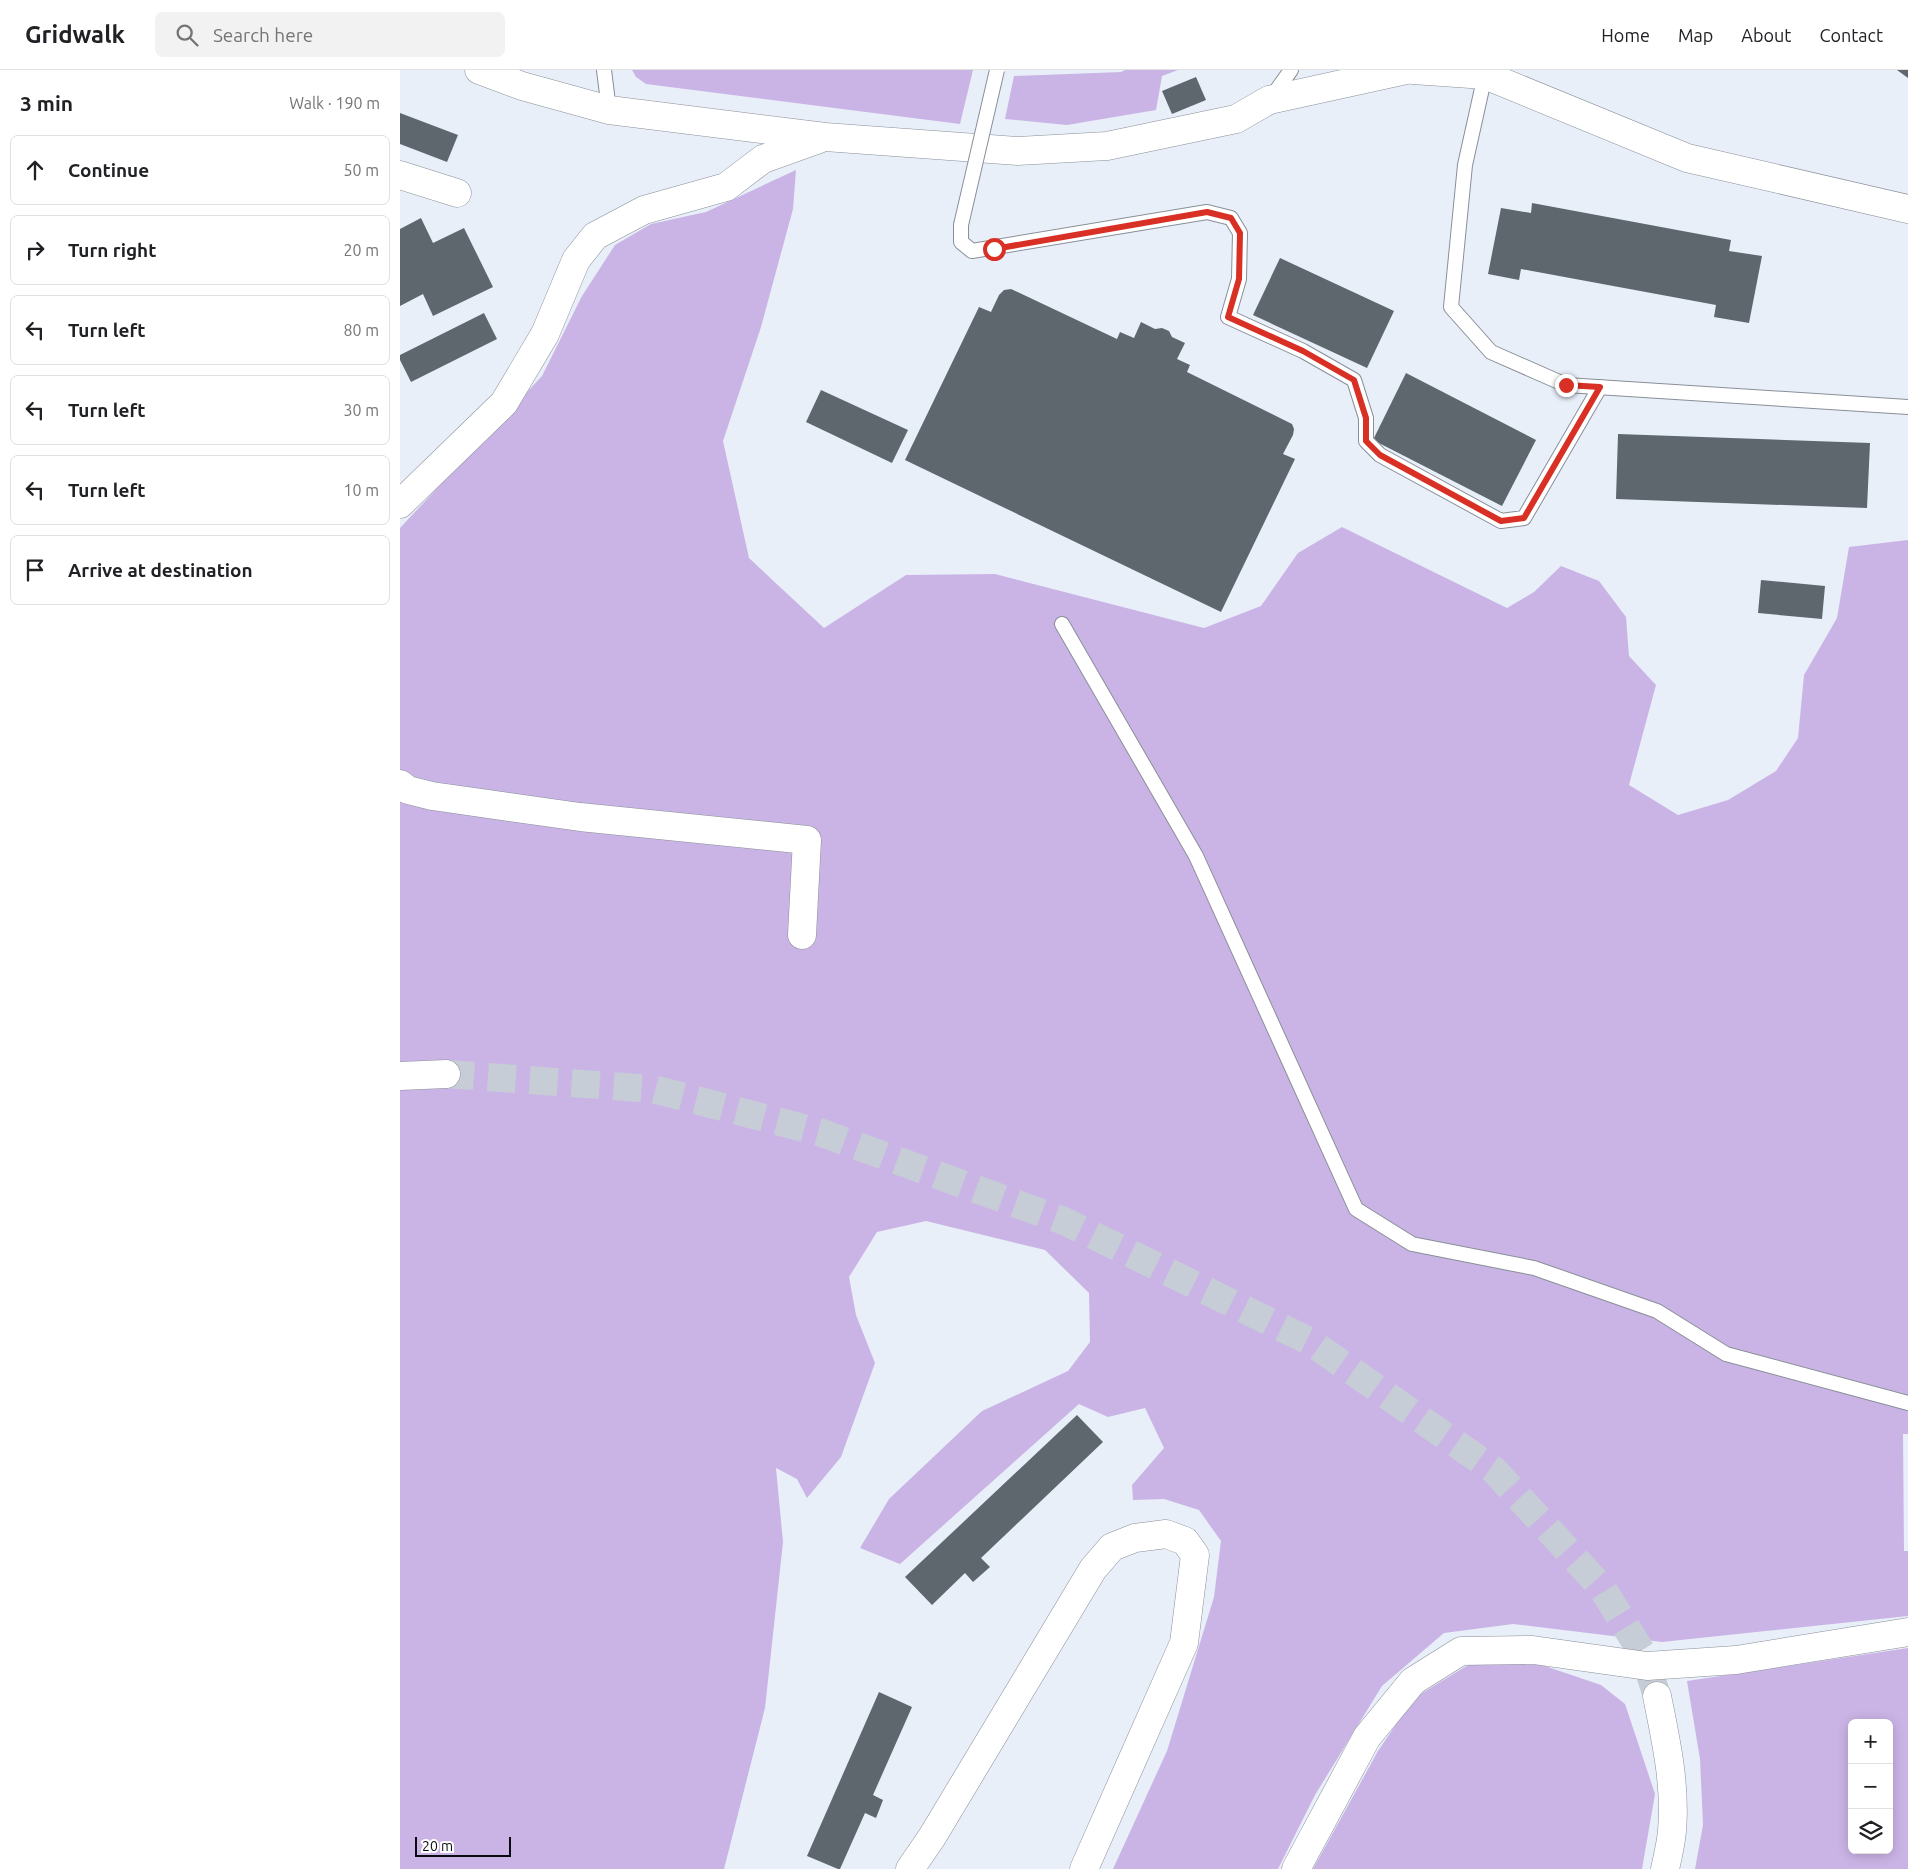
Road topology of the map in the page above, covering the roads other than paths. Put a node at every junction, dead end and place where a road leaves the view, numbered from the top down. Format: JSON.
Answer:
{"nodes":[{"id":1,"x":479,"y":70,"type":"edge"},
{"id":2,"x":604,"y":70,"type":"edge"},
{"id":3,"x":997,"y":70,"type":"edge"},
{"id":4,"x":1291,"y":70,"type":"edge"},
{"id":5,"x":1406,"y":70,"type":"edge"},
{"id":6,"x":1413,"y":70,"type":"edge"},
{"id":7,"x":1484,"y":72,"type":"edge"},
{"id":8,"x":1269,"y":100,"type":"junction"},
{"id":9,"x":609,"y":110,"type":"junction"},
{"id":10,"x":825,"y":137,"type":"junction"},
{"id":11,"x":400,"y":175,"type":"edge"},
{"id":12,"x":457,"y":193,"type":"dead end"},
{"id":13,"x":1908,"y":209,"type":"edge"},
{"id":14,"x":1600,"y":387,"type":"junction"},
{"id":15,"x":1908,"y":407,"type":"edge"},
{"id":16,"x":400,"y":504,"type":"edge"},
{"id":17,"x":1062,"y":624,"type":"dead end"},
{"id":18,"x":400,"y":784,"type":"edge"},
{"id":19,"x":802,"y":935,"type":"dead end"},
{"id":20,"x":446,"y":1074,"type":"tunnel mouth"},
{"id":21,"x":400,"y":1076,"type":"edge"},
{"id":22,"x":1908,"y":1403,"type":"edge"},
{"id":23,"x":1908,"y":1632,"type":"edge"},
{"id":24,"x":1657,"y":1696,"type":"tunnel mouth"},
{"id":25,"x":910,"y":1869,"type":"edge"},
{"id":26,"x":1084,"y":1869,"type":"edge"},
{"id":27,"x":1296,"y":1869,"type":"edge"},
{"id":28,"x":1666,"y":1869,"type":"edge"}],
"edges":[{"from":1,"to":9,"type":"street"},
{"from":2,"to":9,"type":"lane"},
{"from":3,"to":14,"type":"lane","bridge":true},
{"from":4,"to":8,"type":"lane"},
{"from":5,"to":8,"type":"street"},
{"from":6,"to":7,"type":"street"},
{"from":7,"to":13,"type":"street"},
{"from":7,"to":14,"type":"lane"},
{"from":8,"to":10,"type":"street"},
{"from":9,"to":10,"type":"street"},
{"from":10,"to":16,"type":"street"},
{"from":11,"to":12,"type":"street"},
{"from":14,"to":15,"type":"lane"},
{"from":17,"to":22,"type":"lane"},
{"from":18,"to":19,"type":"street"},
{"from":20,"to":21,"type":"street"},
{"from":23,"to":27,"type":"street"},
{"from":24,"to":28,"type":"street"},
{"from":25,"to":26,"type":"street"}]}
